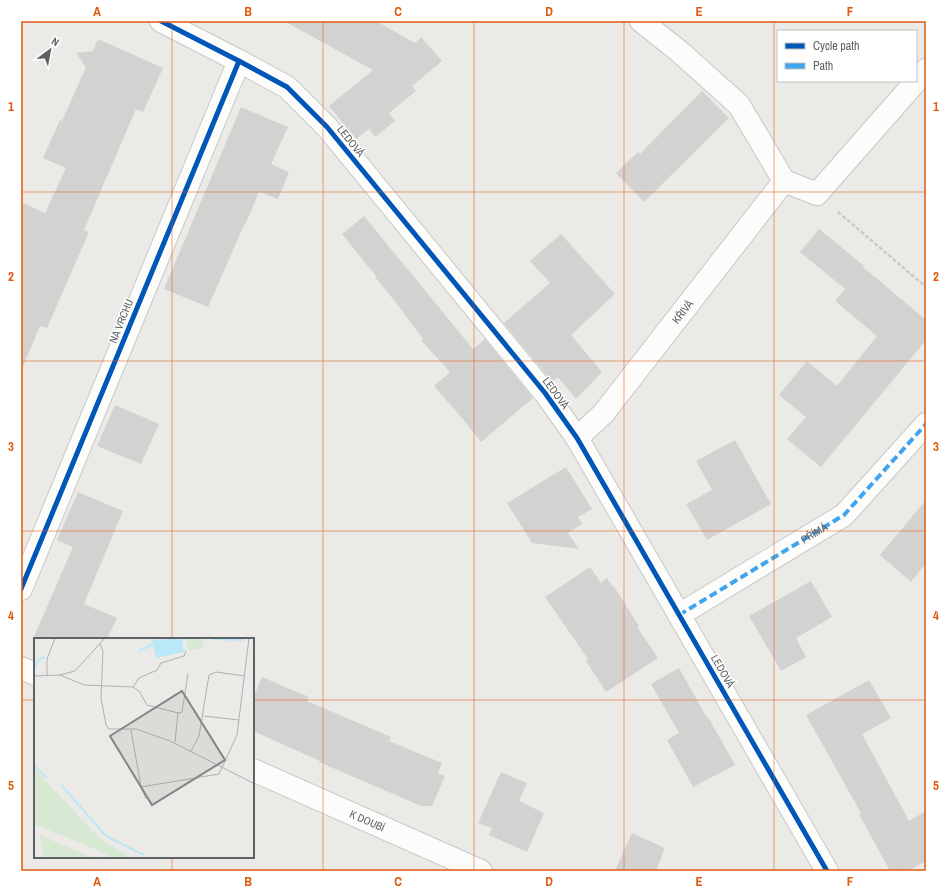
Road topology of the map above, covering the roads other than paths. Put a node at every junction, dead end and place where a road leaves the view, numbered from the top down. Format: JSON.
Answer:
{"nodes":[{"id":1,"x":161,"y":21,"type":"edge"},
{"id":2,"x":641,"y":21,"type":"edge"},
{"id":3,"x":239,"y":61,"type":"junction"},
{"id":4,"x":926,"y":70,"type":"edge"},
{"id":5,"x":917,"y":80,"type":"edge"},
{"id":6,"x":915,"y":82,"type":"edge"},
{"id":7,"x":784,"y":181,"type":"junction"},
{"id":8,"x":926,"y":424,"type":"edge"},
{"id":9,"x":577,"y":438,"type":"junction"},
{"id":10,"x":21,"y":589,"type":"edge"},
{"id":11,"x":679,"y":615,"type":"junction"},
{"id":12,"x":21,"y":668,"type":"edge"},
{"id":13,"x":34,"y":674,"type":"edge"},
{"id":14,"x":254,"y":770,"type":"edge"},
{"id":15,"x":481,"y":871,"type":"edge"},
{"id":16,"x":827,"y":871,"type":"edge"}],
"edges":[{"from":1,"to":3,"type":"street","name":"LEDOVÁ"},
{"from":2,"to":7,"type":"street"},
{"from":3,"to":9,"type":"street","name":"LEDOVÁ"},
{"from":3,"to":10,"type":"street","name":"NA VRCHU"},
{"from":4,"to":5,"type":"street"},
{"from":6,"to":7,"type":"street"},
{"from":7,"to":9,"type":"street","name":"KŘIVÁ"},
{"from":8,"to":11,"type":"street","name":"PŘÍMÁ"},
{"from":9,"to":11,"type":"street","name":"LEDOVÁ"},
{"from":11,"to":16,"type":"street","name":"LEDOVÁ"},
{"from":12,"to":13,"type":"street"},
{"from":14,"to":15,"type":"street","name":"K DOUBÍ"}]}
